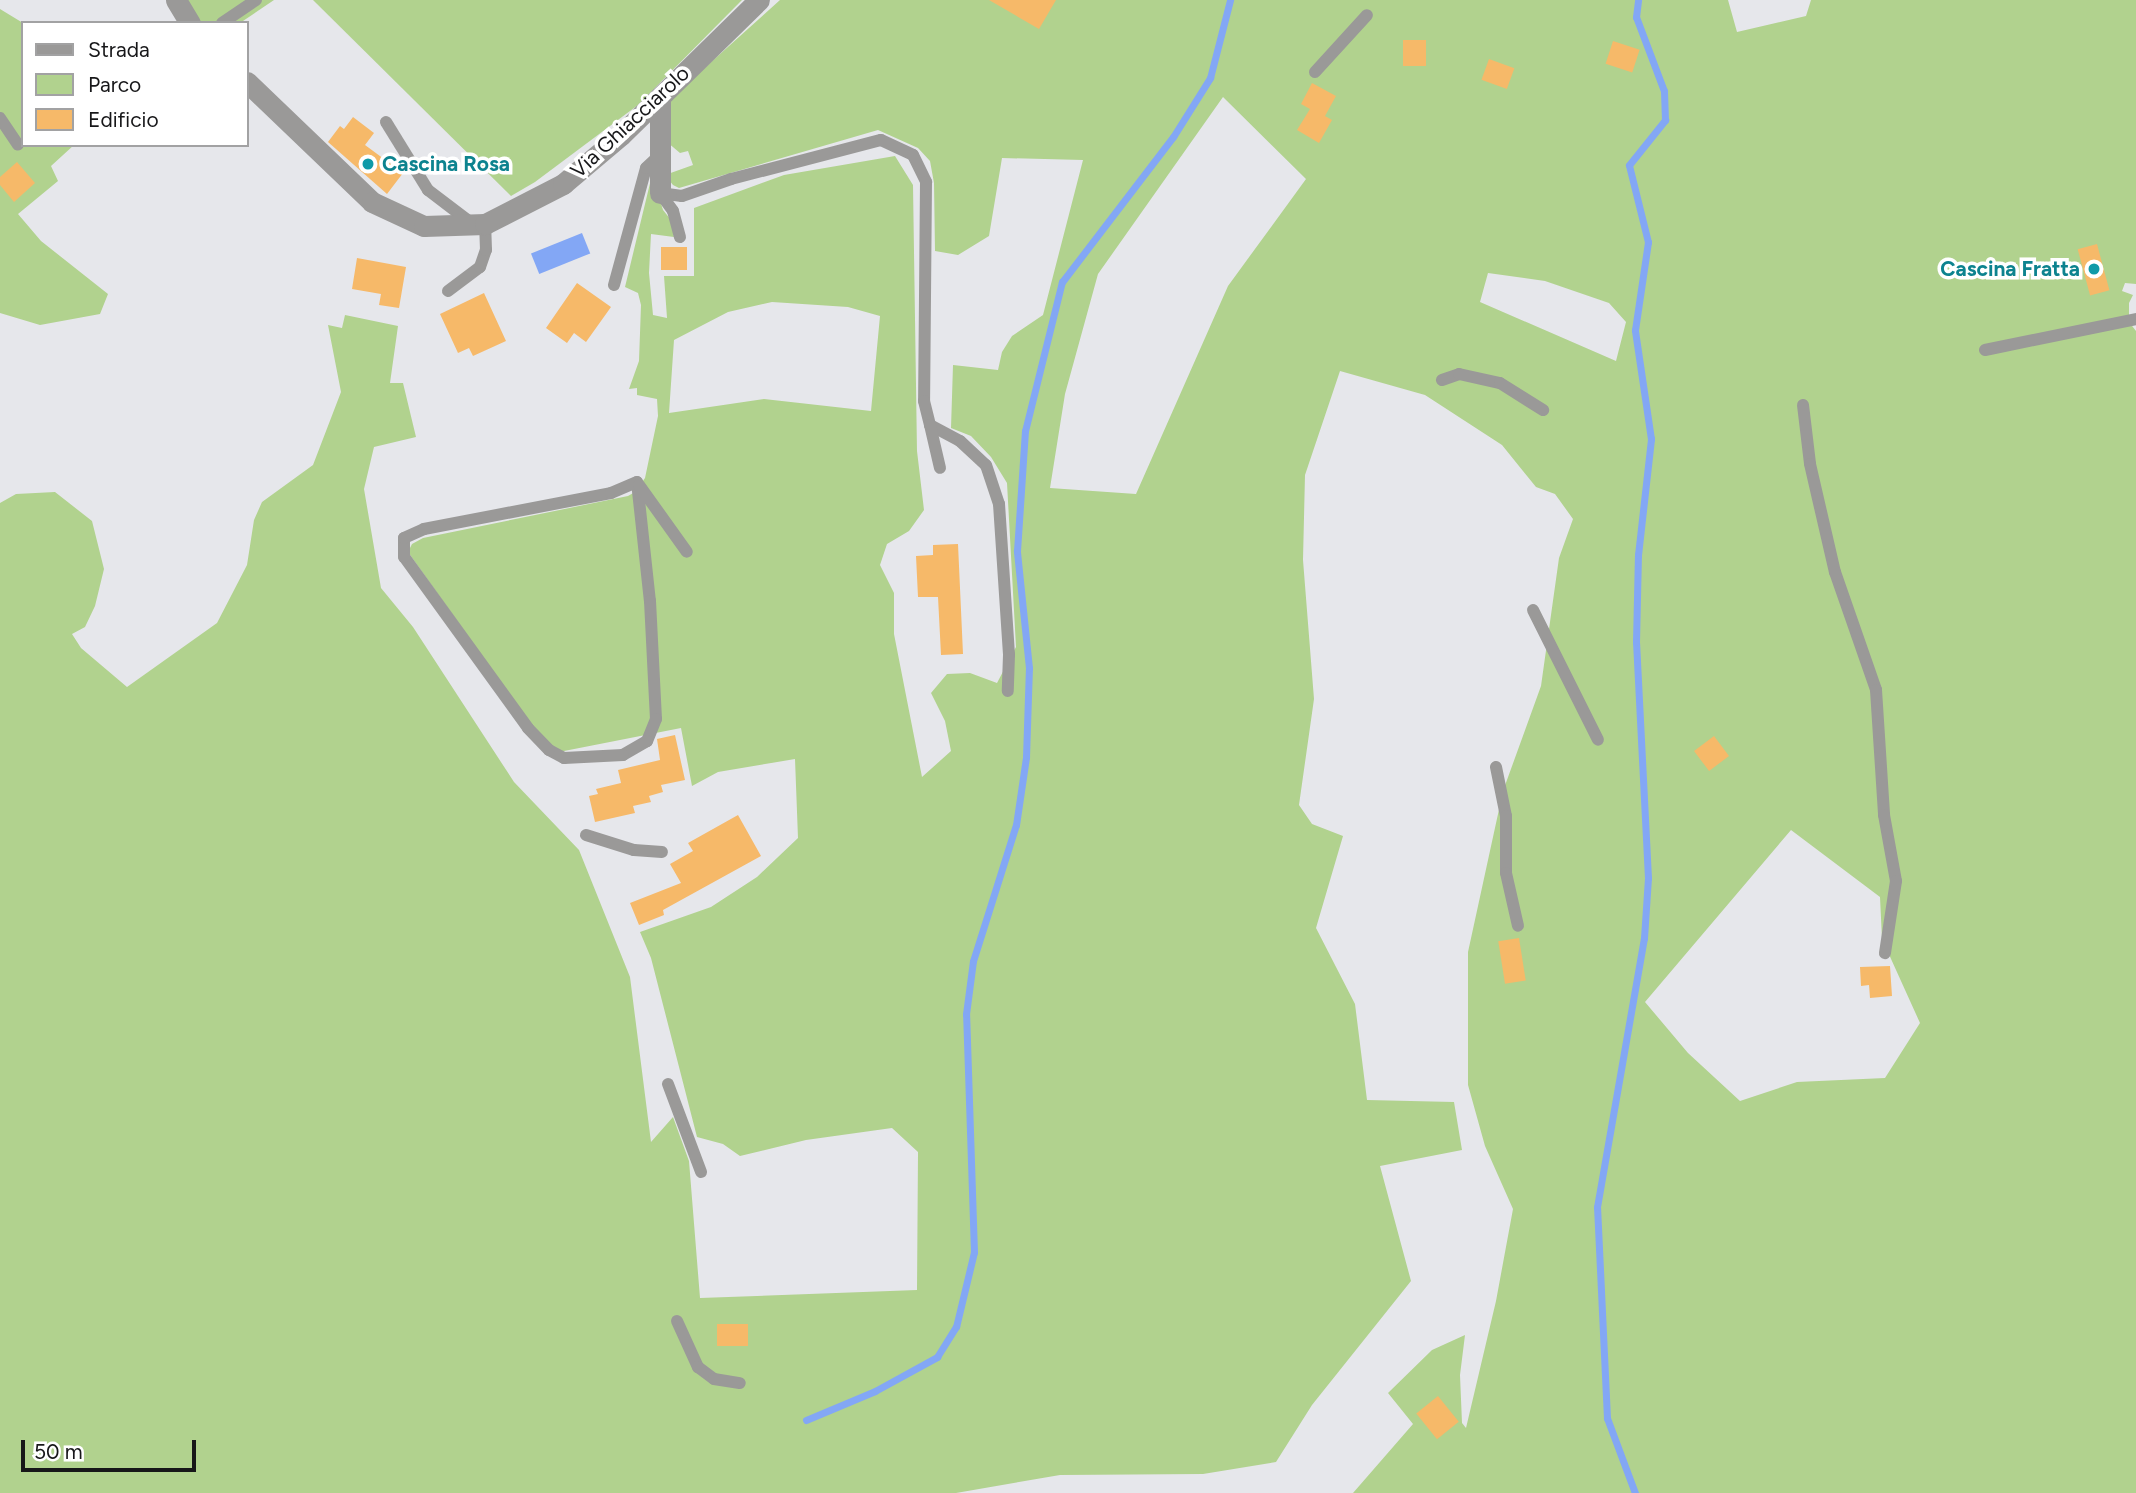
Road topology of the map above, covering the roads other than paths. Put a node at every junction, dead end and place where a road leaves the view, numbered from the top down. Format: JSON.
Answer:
{"nodes":[{"id":1,"x":176,"y":0,"type":"edge"},
{"id":2,"x":256,"y":0,"type":"edge"},
{"id":3,"x":759,"y":0,"type":"edge"},
{"id":4,"x":1367,"y":15,"type":"dead end"},
{"id":5,"x":189,"y":21,"type":"edge"},
{"id":6,"x":225,"y":21,"type":"edge"},
{"id":7,"x":1315,"y":72,"type":"dead end"},
{"id":8,"x":248,"y":83,"type":"edge"},
{"id":9,"x":660,"y":97,"type":"junction"},
{"id":10,"x":0,"y":118,"type":"edge"},
{"id":11,"x":386,"y":122,"type":"dead end"},
{"id":12,"x":18,"y":145,"type":"dead end"},
{"id":13,"x":659,"y":156,"type":"junction"},
{"id":14,"x":660,"y":193,"type":"junction"},
{"id":15,"x":479,"y":224,"type":"junction"},
{"id":16,"x":680,"y":237,"type":"dead end"},
{"id":17,"x":614,"y":285,"type":"dead end"},
{"id":18,"x":448,"y":291,"type":"dead end"},
{"id":19,"x":2136,"y":319,"type":"edge"},
{"id":20,"x":1985,"y":349,"type":"dead end"},
{"id":21,"x":1442,"y":380,"type":"dead end"},
{"id":22,"x":1803,"y":405,"type":"dead end"},
{"id":23,"x":1543,"y":410,"type":"dead end"},
{"id":24,"x":930,"y":425,"type":"junction"},
{"id":25,"x":940,"y":468,"type":"dead end"},
{"id":26,"x":636,"y":482,"type":"junction"},
{"id":27,"x":687,"y":552,"type":"dead end"},
{"id":28,"x":1533,"y":610,"type":"dead end"},
{"id":29,"x":1008,"y":691,"type":"dead end"},
{"id":30,"x":1598,"y":740,"type":"dead end"},
{"id":31,"x":1496,"y":767,"type":"dead end"},
{"id":32,"x":586,"y":835,"type":"dead end"},
{"id":33,"x":662,"y":852,"type":"dead end"},
{"id":34,"x":1518,"y":926,"type":"dead end"},
{"id":35,"x":1885,"y":953,"type":"dead end"},
{"id":36,"x":668,"y":1084,"type":"dead end"},
{"id":37,"x":701,"y":1172,"type":"dead end"},
{"id":38,"x":677,"y":1321,"type":"dead end"},
{"id":39,"x":740,"y":1383,"type":"dead end"}],
"edges":[{"from":1,"to":5,"type":"street"},
{"from":2,"to":6,"type":"lane"},
{"from":3,"to":9,"type":"street","name":"Via Ghiacciarolo"},
{"from":4,"to":7,"type":"lane"},
{"from":8,"to":15,"type":"street","name":"Via Ghiacciarolo"},
{"from":9,"to":13,"type":"street"},
{"from":9,"to":15,"type":"street","name":"Via Ghiacciarolo"},
{"from":10,"to":12,"type":"lane"},
{"from":11,"to":15,"type":"lane"},
{"from":13,"to":14,"type":"street"},
{"from":13,"to":17,"type":"lane"},
{"from":14,"to":16,"type":"lane"},
{"from":14,"to":24,"type":"lane"},
{"from":15,"to":18,"type":"lane"},
{"from":19,"to":20,"type":"lane"},
{"from":21,"to":23,"type":"lane"},
{"from":22,"to":35,"type":"lane"},
{"from":24,"to":25,"type":"lane"},
{"from":24,"to":29,"type":"lane"},
{"from":26,"to":26,"type":"lane"},
{"from":26,"to":27,"type":"lane"},
{"from":28,"to":30,"type":"lane"},
{"from":31,"to":34,"type":"lane"},
{"from":32,"to":33,"type":"lane"},
{"from":36,"to":37,"type":"lane"},
{"from":38,"to":39,"type":"lane"}]}
